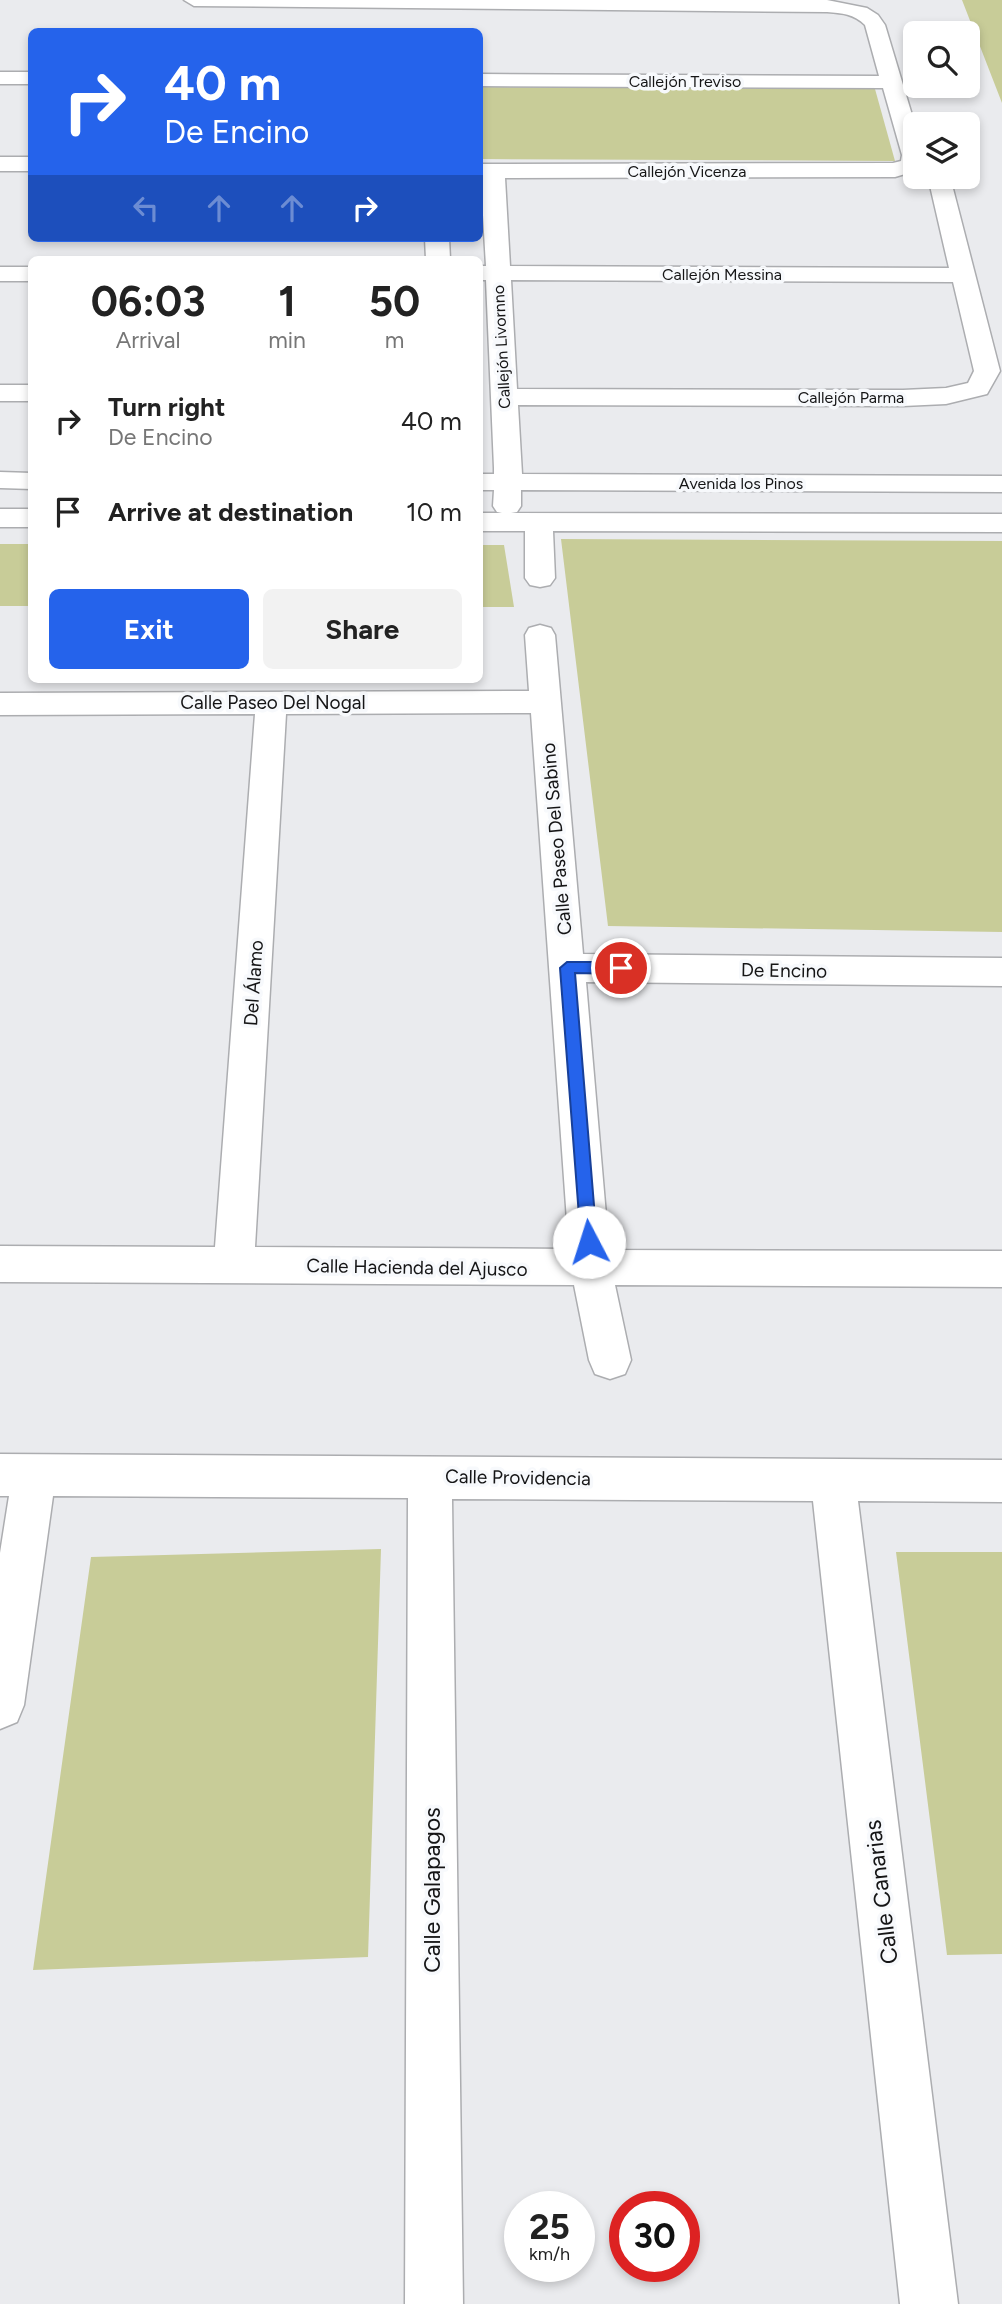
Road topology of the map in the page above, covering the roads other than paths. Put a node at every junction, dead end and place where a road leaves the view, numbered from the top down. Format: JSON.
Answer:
{"nodes":[{"id":1,"x":194,"y":0,"type":"edge"},
{"id":2,"x":888,"y":6,"type":"dead end"},
{"id":3,"x":0,"y":78,"type":"edge"},
{"id":4,"x":28,"y":78,"type":"edge"},
{"id":5,"x":483,"y":80,"type":"edge"},
{"id":6,"x":891,"y":82,"type":"junction"},
{"id":7,"x":920,"y":112,"type":"edge"},
{"id":8,"x":0,"y":164,"type":"edge"},
{"id":9,"x":28,"y":164,"type":"edge"},
{"id":10,"x":486,"y":171,"type":"edge"},
{"id":11,"x":942,"y":189,"type":"edge"},
{"id":12,"x":488,"y":273,"type":"edge"},
{"id":13,"x":0,"y":274,"type":"edge"},
{"id":14,"x":28,"y":274,"type":"edge"},
{"id":15,"x":964,"y":275,"type":"junction"},
{"id":16,"x":0,"y":393,"type":"edge"},
{"id":17,"x":28,"y":393,"type":"edge"},
{"id":18,"x":504,"y":397,"type":"junction"},
{"id":19,"x":0,"y":480,"type":"edge"},
{"id":20,"x":28,"y":481,"type":"edge"},
{"id":21,"x":483,"y":482,"type":"edge"},
{"id":22,"x":508,"y":482,"type":"junction"},
{"id":23,"x":1002,"y":484,"type":"edge"},
{"id":24,"x":0,"y":518,"type":"edge"},
{"id":25,"x":28,"y":518,"type":"edge"},
{"id":26,"x":493,"y":522,"type":"edge"},
{"id":27,"x":540,"y":522,"type":"junction"},
{"id":28,"x":1002,"y":523,"type":"edge"},
{"id":29,"x":540,"y":578,"type":"dead end"},
{"id":30,"x":540,"y":635,"type":"dead end"},
{"id":31,"x":271,"y":702,"type":"junction"},
{"id":32,"x":545,"y":702,"type":"junction"},
{"id":33,"x":0,"y":704,"type":"edge"},
{"id":34,"x":567,"y":968,"type":"junction"},
{"id":35,"x":1002,"y":972,"type":"edge"},
{"id":36,"x":0,"y":1264,"type":"edge"},
{"id":37,"x":234,"y":1264,"type":"junction"},
{"id":38,"x":591,"y":1269,"type":"junction"},
{"id":39,"x":1002,"y":1269,"type":"edge"},
{"id":40,"x":610,"y":1360,"type":"dead end"},
{"id":41,"x":17,"y":1476,"type":"edge"},
{"id":42,"x":430,"y":1476,"type":"junction"},
{"id":43,"x":832,"y":1480,"type":"junction"},
{"id":44,"x":1002,"y":1481,"type":"edge"},
{"id":45,"x":0,"y":1705,"type":"edge"},
{"id":46,"x":434,"y":2304,"type":"edge"},
{"id":47,"x":929,"y":2304,"type":"edge"}],
"edges":[{"from":1,"to":6,"type":"street"},
{"from":2,"to":7,"type":"street"},
{"from":3,"to":4,"type":"street"},
{"from":5,"to":6,"type":"street","name":"Callejón Treviso"},
{"from":6,"to":10,"type":"street","name":"Callejón Vicenza"},
{"from":8,"to":9,"type":"street"},
{"from":10,"to":12,"type":"street","name":"Callejón Livornno"},
{"from":11,"to":15,"type":"street","name":"Callejón Parma"},
{"from":12,"to":15,"type":"street","name":"Callejón Messina"},
{"from":12,"to":18,"type":"street","name":"Callejón Livornno"},
{"from":13,"to":14,"type":"street"},
{"from":15,"to":18,"type":"street","name":"Callejón Parma"},
{"from":16,"to":17,"type":"street"},
{"from":18,"to":22,"type":"street","name":"Callejón Livornno"},
{"from":19,"to":20,"type":"street"},
{"from":21,"to":22,"type":"street","name":"Avenida los Pinos"},
{"from":22,"to":23,"type":"street","name":"Avenida los Pinos"},
{"from":22,"to":26,"type":"street","name":"Callejón Livornno"},
{"from":24,"to":25,"type":"street"},
{"from":26,"to":27,"type":"street"},
{"from":27,"to":28,"type":"street"},
{"from":27,"to":29,"type":"street"},
{"from":30,"to":32,"type":"street","name":"Calle Paseo Del Sabino"},
{"from":31,"to":32,"type":"street","name":"Calle Paseo Del Nogal"},
{"from":31,"to":33,"type":"street","name":"Calle Paseo Del Nogal"},
{"from":31,"to":37,"type":"street","name":"Del Álamo"},
{"from":32,"to":34,"type":"street","name":"Calle Paseo Del Sabino"},
{"from":34,"to":35,"type":"street","name":"De Encino"},
{"from":34,"to":38,"type":"street","name":"Calle Paseo Del Sabino"},
{"from":36,"to":37,"type":"street","name":"Calle Hacienda del Ajusco"},
{"from":37,"to":38,"type":"street","name":"Calle Hacienda del Ajusco"},
{"from":38,"to":39,"type":"street","name":"Calle Hacienda del Ajusco"},
{"from":38,"to":40,"type":"street","name":"Calle Paseo Del Sabino"},
{"from":41,"to":42,"type":"street","name":"Calle Providencia"},
{"from":41,"to":45,"type":"street"},
{"from":42,"to":43,"type":"street","name":"Calle Providencia"},
{"from":42,"to":46,"type":"street","name":"Calle Galapagos"},
{"from":43,"to":44,"type":"street","name":"Calle Providencia"},
{"from":43,"to":47,"type":"street","name":"Calle Canarias"}]}
